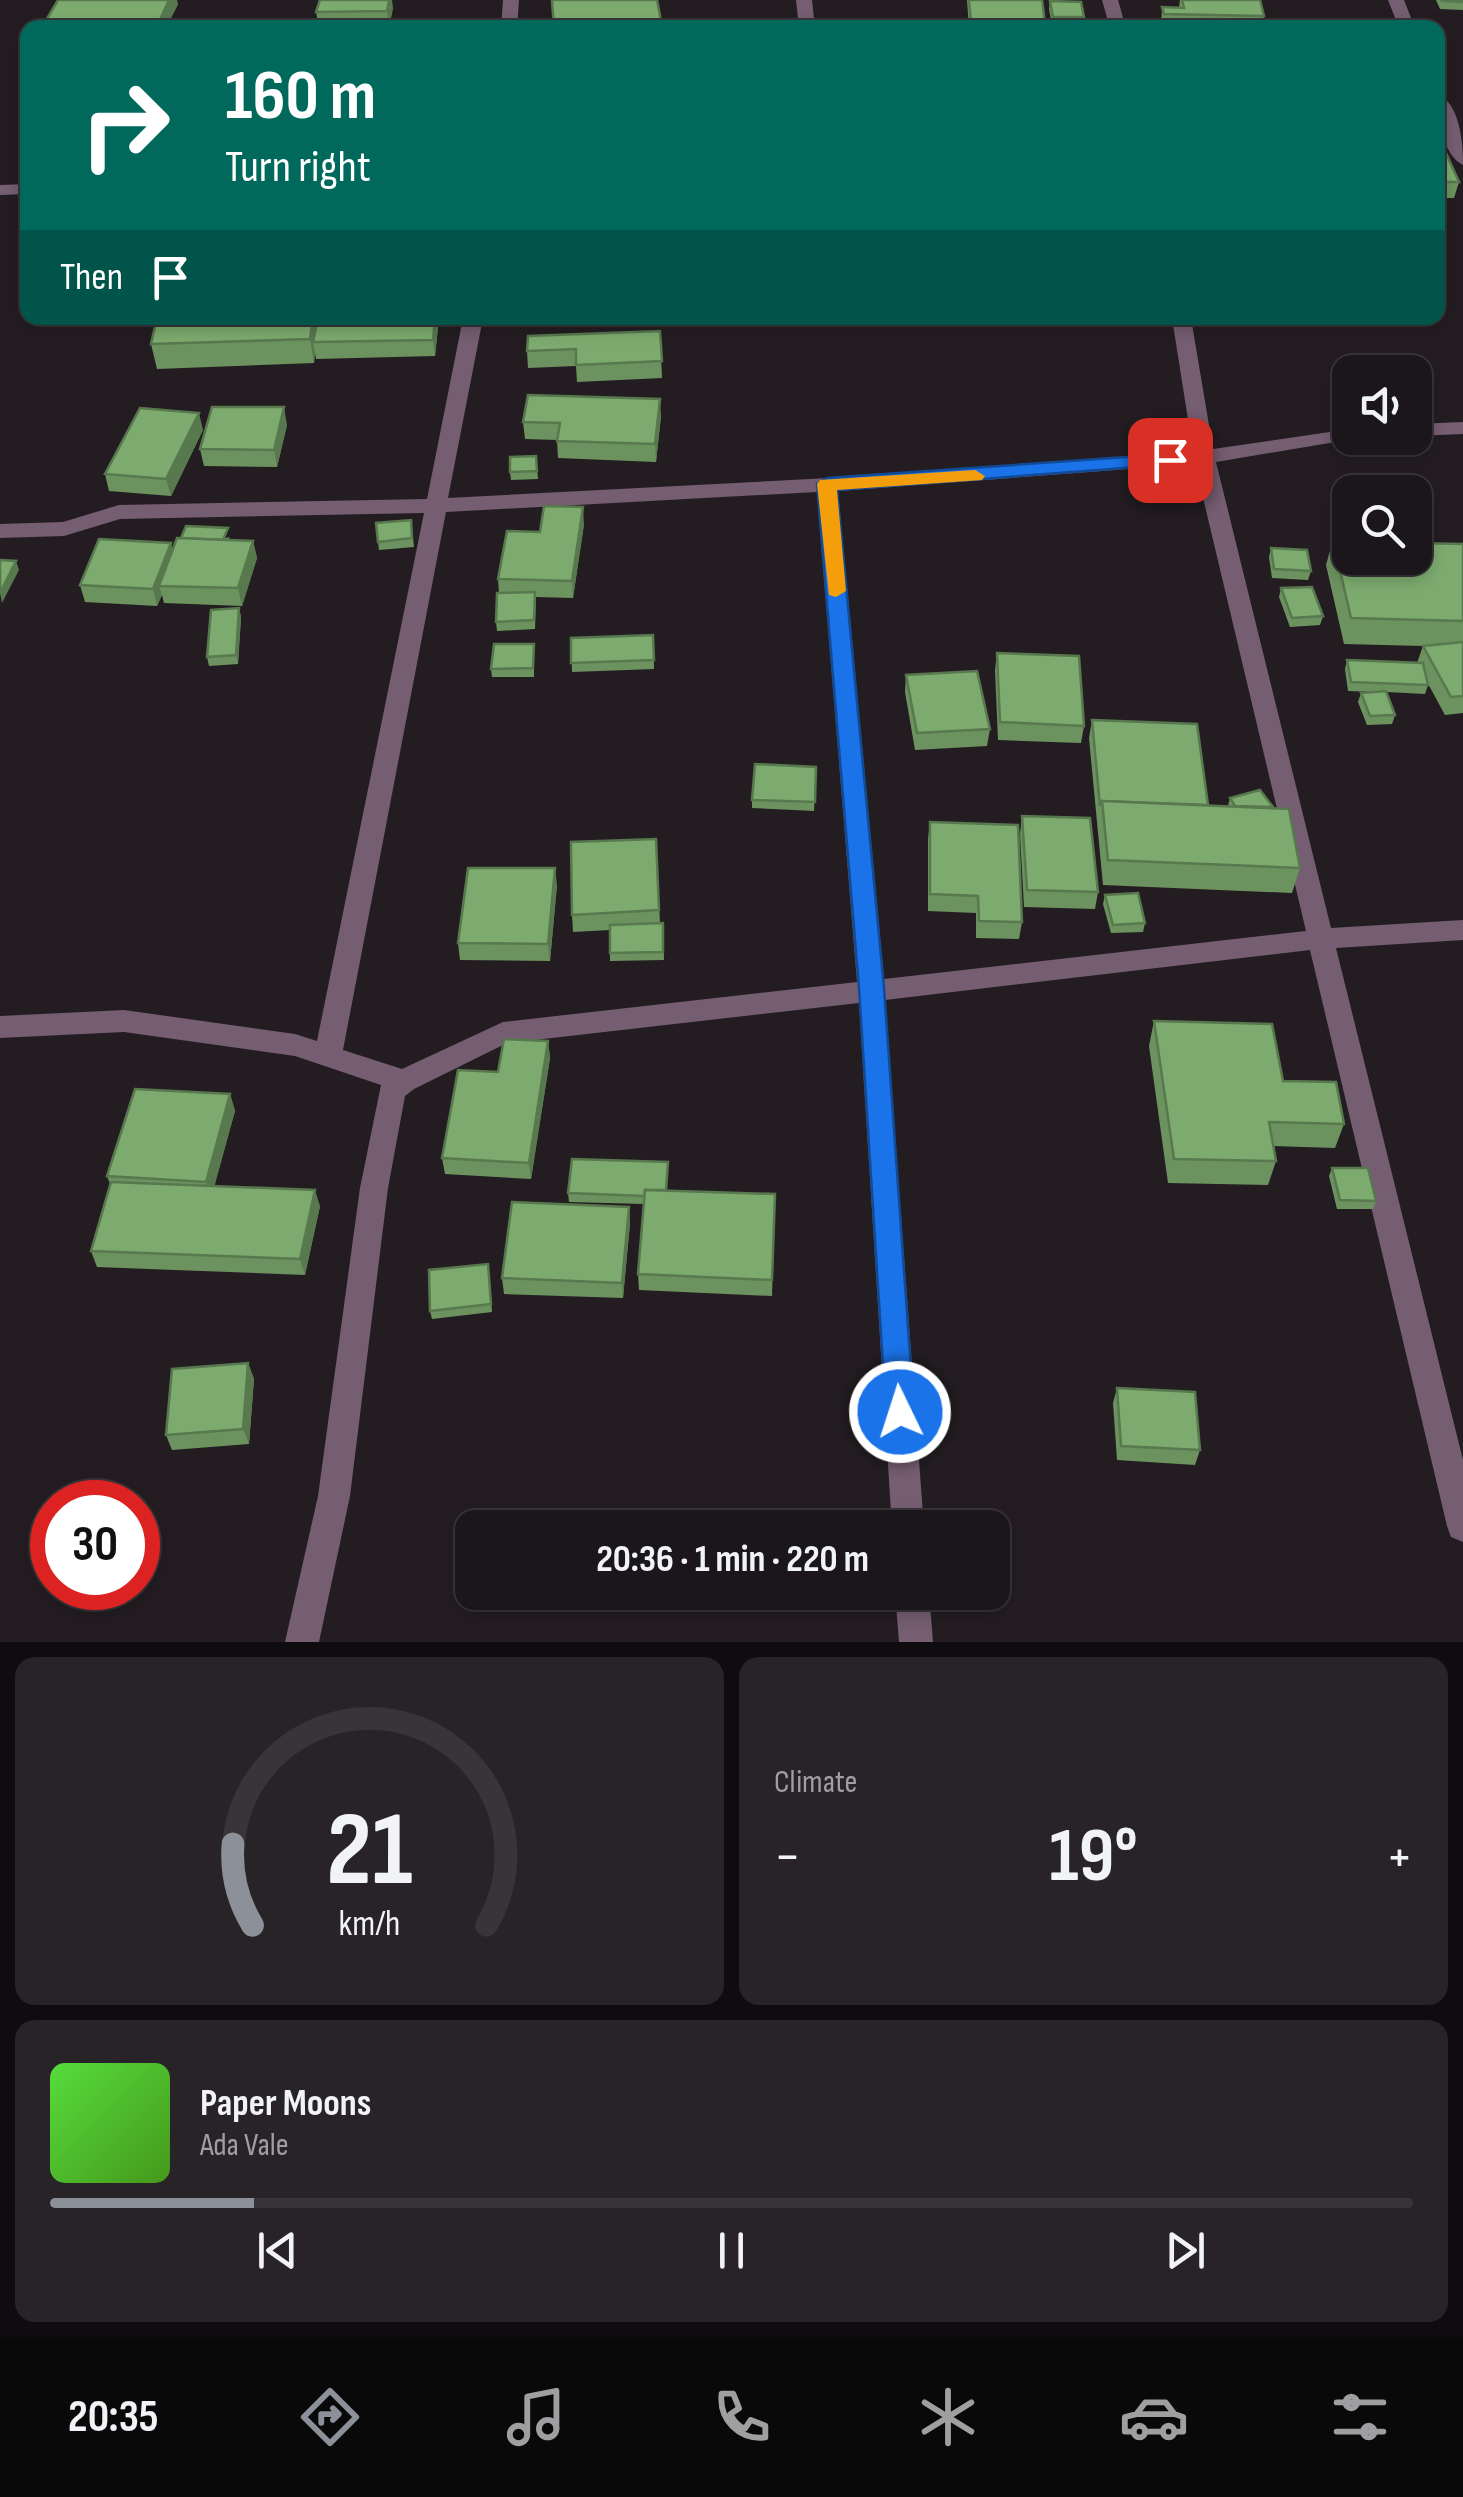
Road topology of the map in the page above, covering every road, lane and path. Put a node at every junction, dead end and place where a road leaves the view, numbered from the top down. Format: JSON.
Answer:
{"nodes":[{"id":1,"x":1455,"y":122,"type":"edge"},
{"id":2,"x":1463,"y":160,"type":"edge"},
{"id":3,"x":472,"y":325,"type":"edge"},
{"id":4,"x":1182,"y":325,"type":"edge"},
{"id":5,"x":1463,"y":428,"type":"edge"},
{"id":6,"x":1432,"y":429,"type":"edge"},
{"id":7,"x":1332,"y":438,"type":"edge"},
{"id":8,"x":1204,"y":456,"type":"junction"},
{"id":9,"x":827,"y":484,"type":"junction"},
{"id":10,"x":436,"y":506,"type":"junction"},
{"id":11,"x":0,"y":531,"type":"edge"},
{"id":12,"x":1463,"y":930,"type":"edge"},
{"id":13,"x":1321,"y":939,"type":"junction"},
{"id":14,"x":872,"y":988,"type":"junction"},
{"id":15,"x":0,"y":1027,"type":"edge"},
{"id":16,"x":328,"y":1056,"type":"junction"},
{"id":17,"x":404,"y":1080,"type":"junction"},
{"id":18,"x":907,"y":1510,"type":"edge"},
{"id":19,"x":1463,"y":1526,"type":"edge"},
{"id":20,"x":913,"y":1610,"type":"edge"},
{"id":21,"x":302,"y":1642,"type":"edge"},
{"id":22,"x":916,"y":1642,"type":"edge"}],
"edges":[{"from":1,"to":2,"type":"street"},
{"from":3,"to":10,"type":"street"},
{"from":4,"to":8,"type":"street"},
{"from":5,"to":6,"type":"street"},
{"from":7,"to":8,"type":"street"},
{"from":8,"to":9,"type":"street"},
{"from":8,"to":13,"type":"street"},
{"from":9,"to":10,"type":"street"},
{"from":9,"to":14,"type":"street"},
{"from":10,"to":11,"type":"street"},
{"from":10,"to":16,"type":"street"},
{"from":12,"to":13,"type":"street"},
{"from":13,"to":14,"type":"street"},
{"from":13,"to":19,"type":"street"},
{"from":14,"to":17,"type":"street"},
{"from":14,"to":18,"type":"street"},
{"from":15,"to":16,"type":"street"},
{"from":16,"to":17,"type":"street"},
{"from":17,"to":21,"type":"street"},
{"from":20,"to":22,"type":"street"}]}
